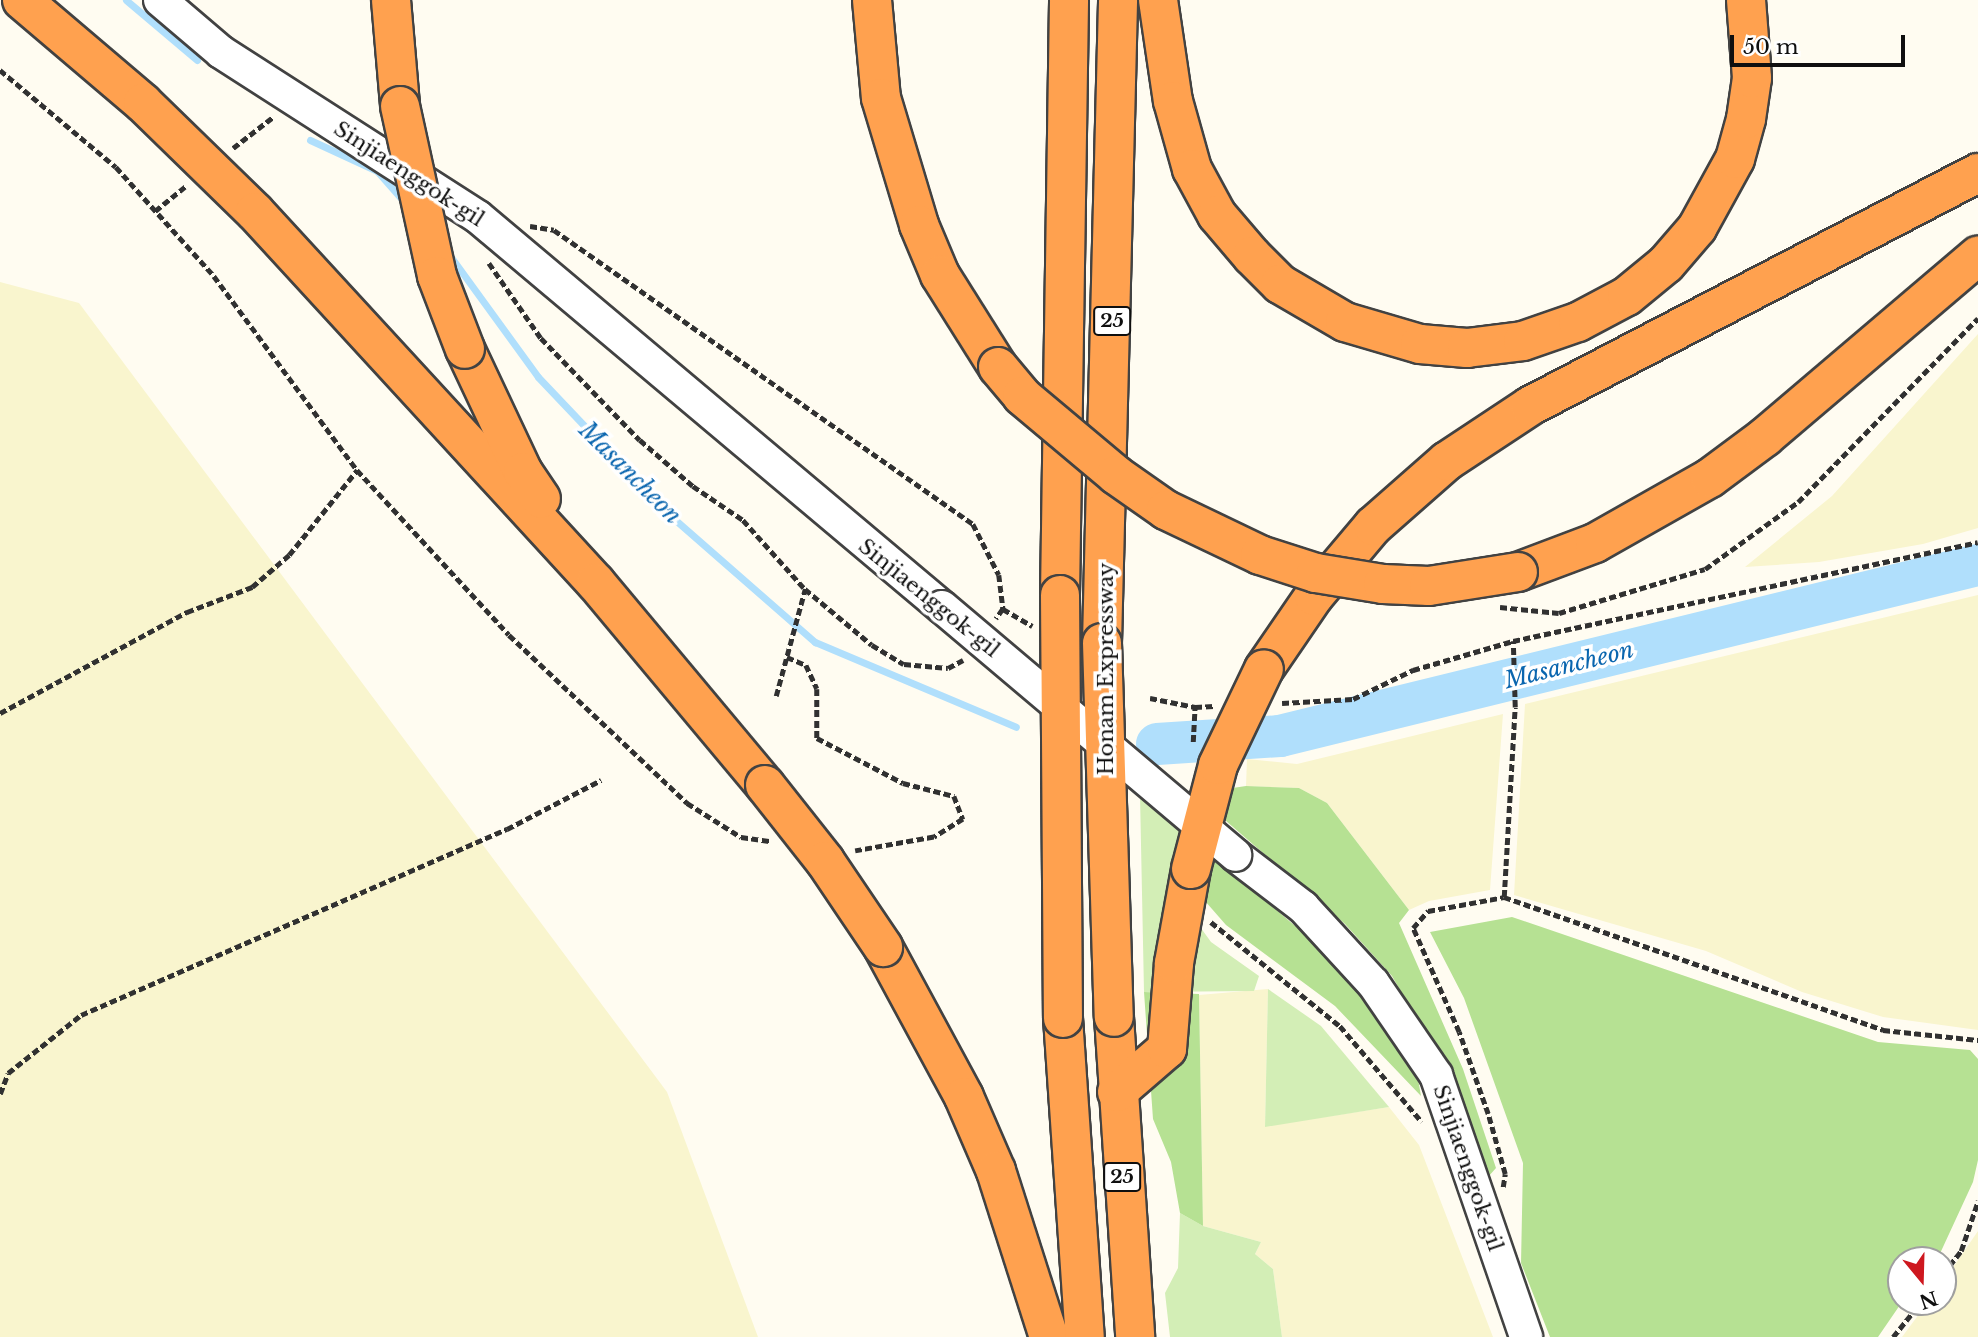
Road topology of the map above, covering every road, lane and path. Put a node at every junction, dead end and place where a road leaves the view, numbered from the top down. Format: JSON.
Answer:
{"nodes":[{"id":1,"x":22,"y":0,"type":"edge"},
{"id":2,"x":160,"y":0,"type":"edge"},
{"id":3,"x":391,"y":0,"type":"edge"},
{"id":4,"x":872,"y":0,"type":"edge"},
{"id":5,"x":1049,"y":0,"type":"edge"},
{"id":6,"x":1069,"y":0,"type":"edge"},
{"id":7,"x":1118,"y":0,"type":"edge"},
{"id":8,"x":1746,"y":0,"type":"edge"},
{"id":9,"x":1158,"y":1,"type":"edge"},
{"id":10,"x":0,"y":70,"type":"edge"},
{"id":11,"x":294,"y":100,"type":"junction"},
{"id":12,"x":225,"y":155,"type":"dead end"},
{"id":13,"x":1978,"y":173,"type":"edge"},
{"id":14,"x":190,"y":183,"type":"dead end"},
{"id":15,"x":155,"y":211,"type":"junction"},
{"id":16,"x":1066,"y":218,"type":"junction"},
{"id":17,"x":1978,"y":256,"type":"edge"},
{"id":18,"x":1112,"y":303,"type":"junction"},
{"id":19,"x":1978,"y":318,"type":"edge"},
{"id":20,"x":357,"y":470,"type":"junction"},
{"id":21,"x":1978,"y":542,"type":"edge"},
{"id":22,"x":596,"y":583,"type":"junction"},
{"id":23,"x":805,"y":589,"type":"dead end"},
{"id":24,"x":1497,"y":607,"type":"dead end"},
{"id":25,"x":1003,"y":609,"type":"dead end"},
{"id":26,"x":1038,"y":631,"type":"dead end"},
{"id":27,"x":1513,"y":641,"type":"junction"},
{"id":28,"x":787,"y":657,"type":"junction"},
{"id":29,"x":1271,"y":686,"type":"junction"},
{"id":30,"x":776,"y":696,"type":"dead end"},
{"id":31,"x":1150,"y":698,"type":"dead end"},
{"id":32,"x":1222,"y":706,"type":"dead end"},
{"id":33,"x":1195,"y":707,"type":"junction"},
{"id":34,"x":0,"y":713,"type":"edge"},
{"id":35,"x":1194,"y":725,"type":"dead end"},
{"id":36,"x":601,"y":780,"type":"dead end"},
{"id":37,"x":781,"y":843,"type":"dead end"},
{"id":38,"x":846,"y":853,"type":"dead end"},
{"id":39,"x":1504,"y":897,"type":"junction"},
{"id":40,"x":1203,"y":913,"type":"dead end"},
{"id":41,"x":1978,"y":1040,"type":"edge"},
{"id":42,"x":1117,"y":1092,"type":"junction"},
{"id":43,"x":0,"y":1094,"type":"edge"},
{"id":44,"x":1430,"y":1131,"type":"dead end"},
{"id":45,"x":1502,"y":1197,"type":"dead end"},
{"id":46,"x":1978,"y":1201,"type":"edge"},
{"id":47,"x":1957,"y":1256,"type":"edge"},
{"id":48,"x":1910,"y":1316,"type":"edge"},
{"id":49,"x":1049,"y":1337,"type":"edge"},
{"id":50,"x":1085,"y":1337,"type":"edge"},
{"id":51,"x":1135,"y":1337,"type":"edge"},
{"id":52,"x":1526,"y":1337,"type":"edge"},
{"id":53,"x":1893,"y":1337,"type":"edge"}],
"edges":[{"from":1,"to":22,"type":"highway"},
{"from":2,"to":11,"type":"street","name":"Sinjiaenggok-gil"},
{"from":3,"to":22,"type":"highway","bridge":true},
{"from":4,"to":17,"type":"highway","bridge":true},
{"from":5,"to":16,"type":"highway"},
{"from":6,"to":16,"type":"highway","number":"25"},
{"from":7,"to":18,"type":"highway","name":"Honam Expressway","number":"25"},
{"from":8,"to":9,"type":"highway"},
{"from":9,"to":18,"type":"highway"},
{"from":10,"to":15,"type":"path"},
{"from":11,"to":12,"type":"path"},
{"from":11,"to":52,"type":"street","name":"Sinjiaenggok-gil","bridge":true},
{"from":13,"to":29,"type":"highway"},
{"from":14,"to":15,"type":"path"},
{"from":15,"to":20,"type":"path"},
{"from":16,"to":50,"type":"highway","number":"25","bridge":true},
{"from":18,"to":42,"type":"highway","name":"Honam Expressway","number":"25","bridge":true},
{"from":19,"to":24,"type":"path"},
{"from":20,"to":34,"type":"path"},
{"from":20,"to":37,"type":"path"},
{"from":21,"to":27,"type":"path"},
{"from":22,"to":49,"type":"highway","bridge":true},
{"from":23,"to":28,"type":"path"},
{"from":25,"to":26,"type":"path"},
{"from":27,"to":29,"type":"path"},
{"from":27,"to":39,"type":"path"},
{"from":28,"to":30,"type":"path"},
{"from":28,"to":38,"type":"path"},
{"from":29,"to":42,"type":"highway","bridge":true},
{"from":31,"to":33,"type":"path"},
{"from":32,"to":33,"type":"path"},
{"from":33,"to":35,"type":"path"},
{"from":36,"to":43,"type":"path"},
{"from":39,"to":41,"type":"path"},
{"from":39,"to":45,"type":"path"},
{"from":40,"to":44,"type":"path"},
{"from":42,"to":51,"type":"highway","name":"Honam Expressway","number":"25"},
{"from":46,"to":47,"type":"path"},
{"from":48,"to":53,"type":"path"}]}
